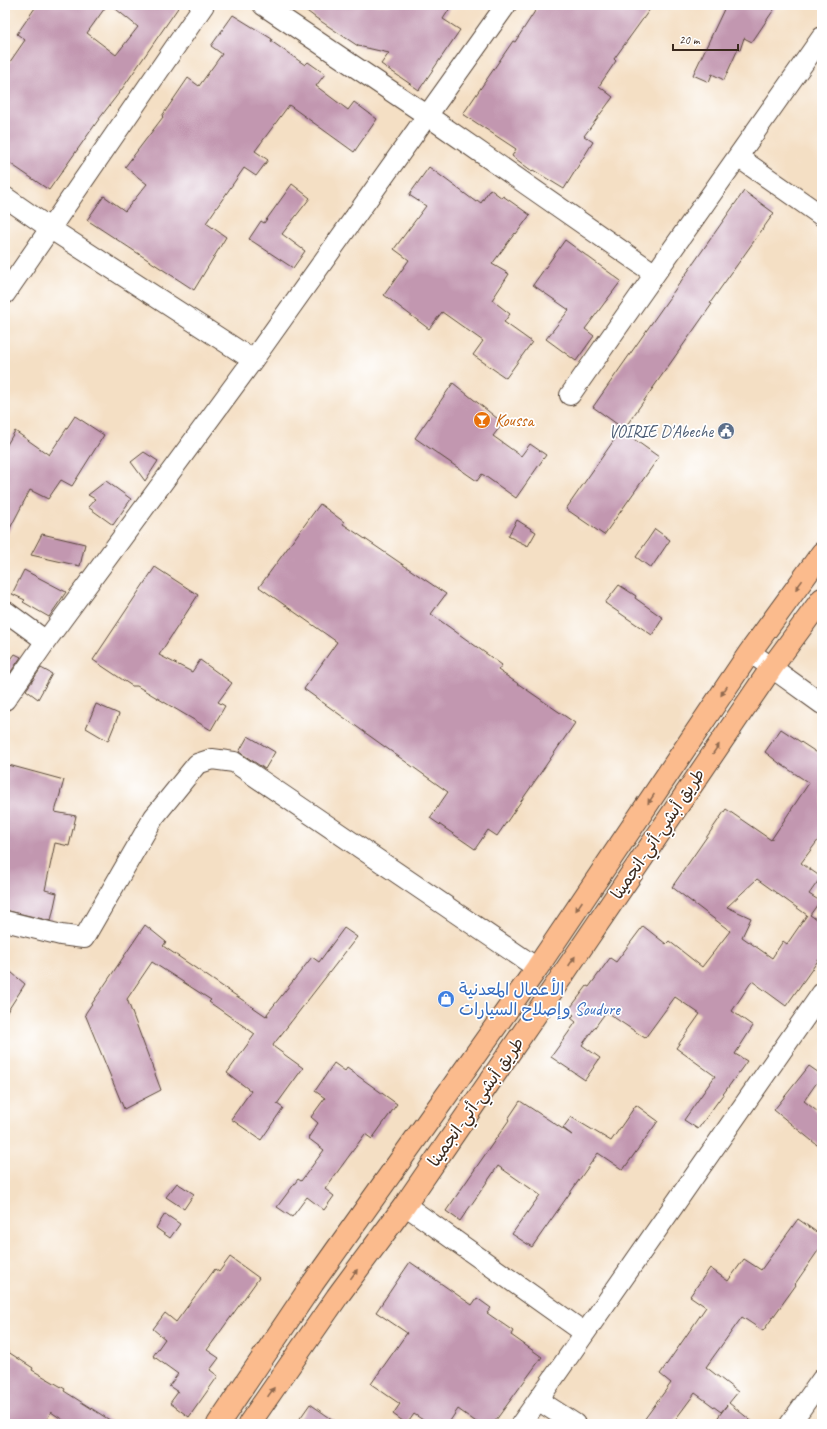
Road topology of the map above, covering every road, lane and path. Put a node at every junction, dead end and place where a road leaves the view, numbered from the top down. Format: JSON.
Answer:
{"nodes":[{"id":1,"x":204,"y":5,"type":"edge"},
{"id":2,"x":263,"y":5,"type":"edge"},
{"id":3,"x":506,"y":5,"type":"edge"},
{"id":4,"x":822,"y":36,"type":"edge"},
{"id":5,"x":428,"y":116,"type":"junction"},
{"id":6,"x":738,"y":156,"type":"junction"},
{"id":7,"x":5,"y":197,"type":"edge"},
{"id":8,"x":822,"y":216,"type":"edge"},
{"id":9,"x":51,"y":229,"type":"junction"},
{"id":10,"x":655,"y":274,"type":"junction"},
{"id":11,"x":5,"y":294,"type":"edge"},
{"id":12,"x":253,"y":360,"type":"junction"},
{"id":13,"x":570,"y":395,"type":"dead end"},
{"id":14,"x":822,"y":553,"type":"edge"},
{"id":15,"x":822,"y":599,"type":"edge"},
{"id":16,"x":5,"y":611,"type":"edge"},
{"id":17,"x":46,"y":641,"type":"junction"},
{"id":18,"x":750,"y":652,"type":"junction"},
{"id":19,"x":772,"y":667,"type":"junction"},
{"id":20,"x":5,"y":700,"type":"edge"},
{"id":21,"x":822,"y":704,"type":"edge"},
{"id":22,"x":5,"y":922,"type":"edge"},
{"id":23,"x":537,"y":968,"type":"junction"},
{"id":24,"x":822,"y":993,"type":"edge"},
{"id":25,"x":405,"y":1205,"type":"junction"},
{"id":26,"x":313,"y":1283,"type":"junction"},
{"id":27,"x":337,"y":1297,"type":"junction"},
{"id":28,"x":585,"y":1333,"type":"junction"},
{"id":29,"x":822,"y":1379,"type":"edge"},
{"id":30,"x":538,"y":1400,"type":"junction"},
{"id":31,"x":218,"y":1424,"type":"edge"},
{"id":32,"x":249,"y":1424,"type":"edge"},
{"id":33,"x":521,"y":1424,"type":"edge"},
{"id":34,"x":575,"y":1424,"type":"edge"},
{"id":35,"x":790,"y":1424,"type":"edge"}],
"edges":[{"from":1,"to":9,"type":"street"},
{"from":2,"to":5,"type":"street"},
{"from":3,"to":5,"type":"street"},
{"from":4,"to":6,"type":"street"},
{"from":5,"to":10,"type":"street"},
{"from":5,"to":12,"type":"street"},
{"from":6,"to":8,"type":"street"},
{"from":6,"to":10,"type":"street"},
{"from":7,"to":9,"type":"street"},
{"from":9,"to":11,"type":"street"},
{"from":9,"to":12,"type":"street"},
{"from":10,"to":13,"type":"street"},
{"from":12,"to":17,"type":"street"},
{"from":14,"to":18,"type":"highway","one_way":true},
{"from":15,"to":19,"type":"highway","name":"طريق أبشي-أتي-انجمينا"},
{"from":16,"to":17,"type":"street"},
{"from":17,"to":20,"type":"street"},
{"from":18,"to":19,"type":"street"},
{"from":18,"to":23,"type":"highway","one_way":true},
{"from":19,"to":21,"type":"street"},
{"from":25,"to":19,"type":"highway","name":"طريق أبشي-أتي-انجمينا","one_way":true},
{"from":22,"to":23,"type":"street"},
{"from":23,"to":26,"type":"highway"},
{"from":24,"to":28,"type":"street"},
{"from":27,"to":25,"type":"highway","name":"طريق أبشي-أتي-انجمينا","one_way":true},
{"from":25,"to":28,"type":"street"},
{"from":26,"to":27,"type":"highway"},
{"from":26,"to":31,"type":"highway"},
{"from":32,"to":27,"type":"highway","name":"طريق أبشي-أتي-انجمينا","one_way":true},
{"from":28,"to":30,"type":"street"},
{"from":29,"to":35,"type":"street"},
{"from":30,"to":33,"type":"street"},
{"from":30,"to":34,"type":"street"}]}
